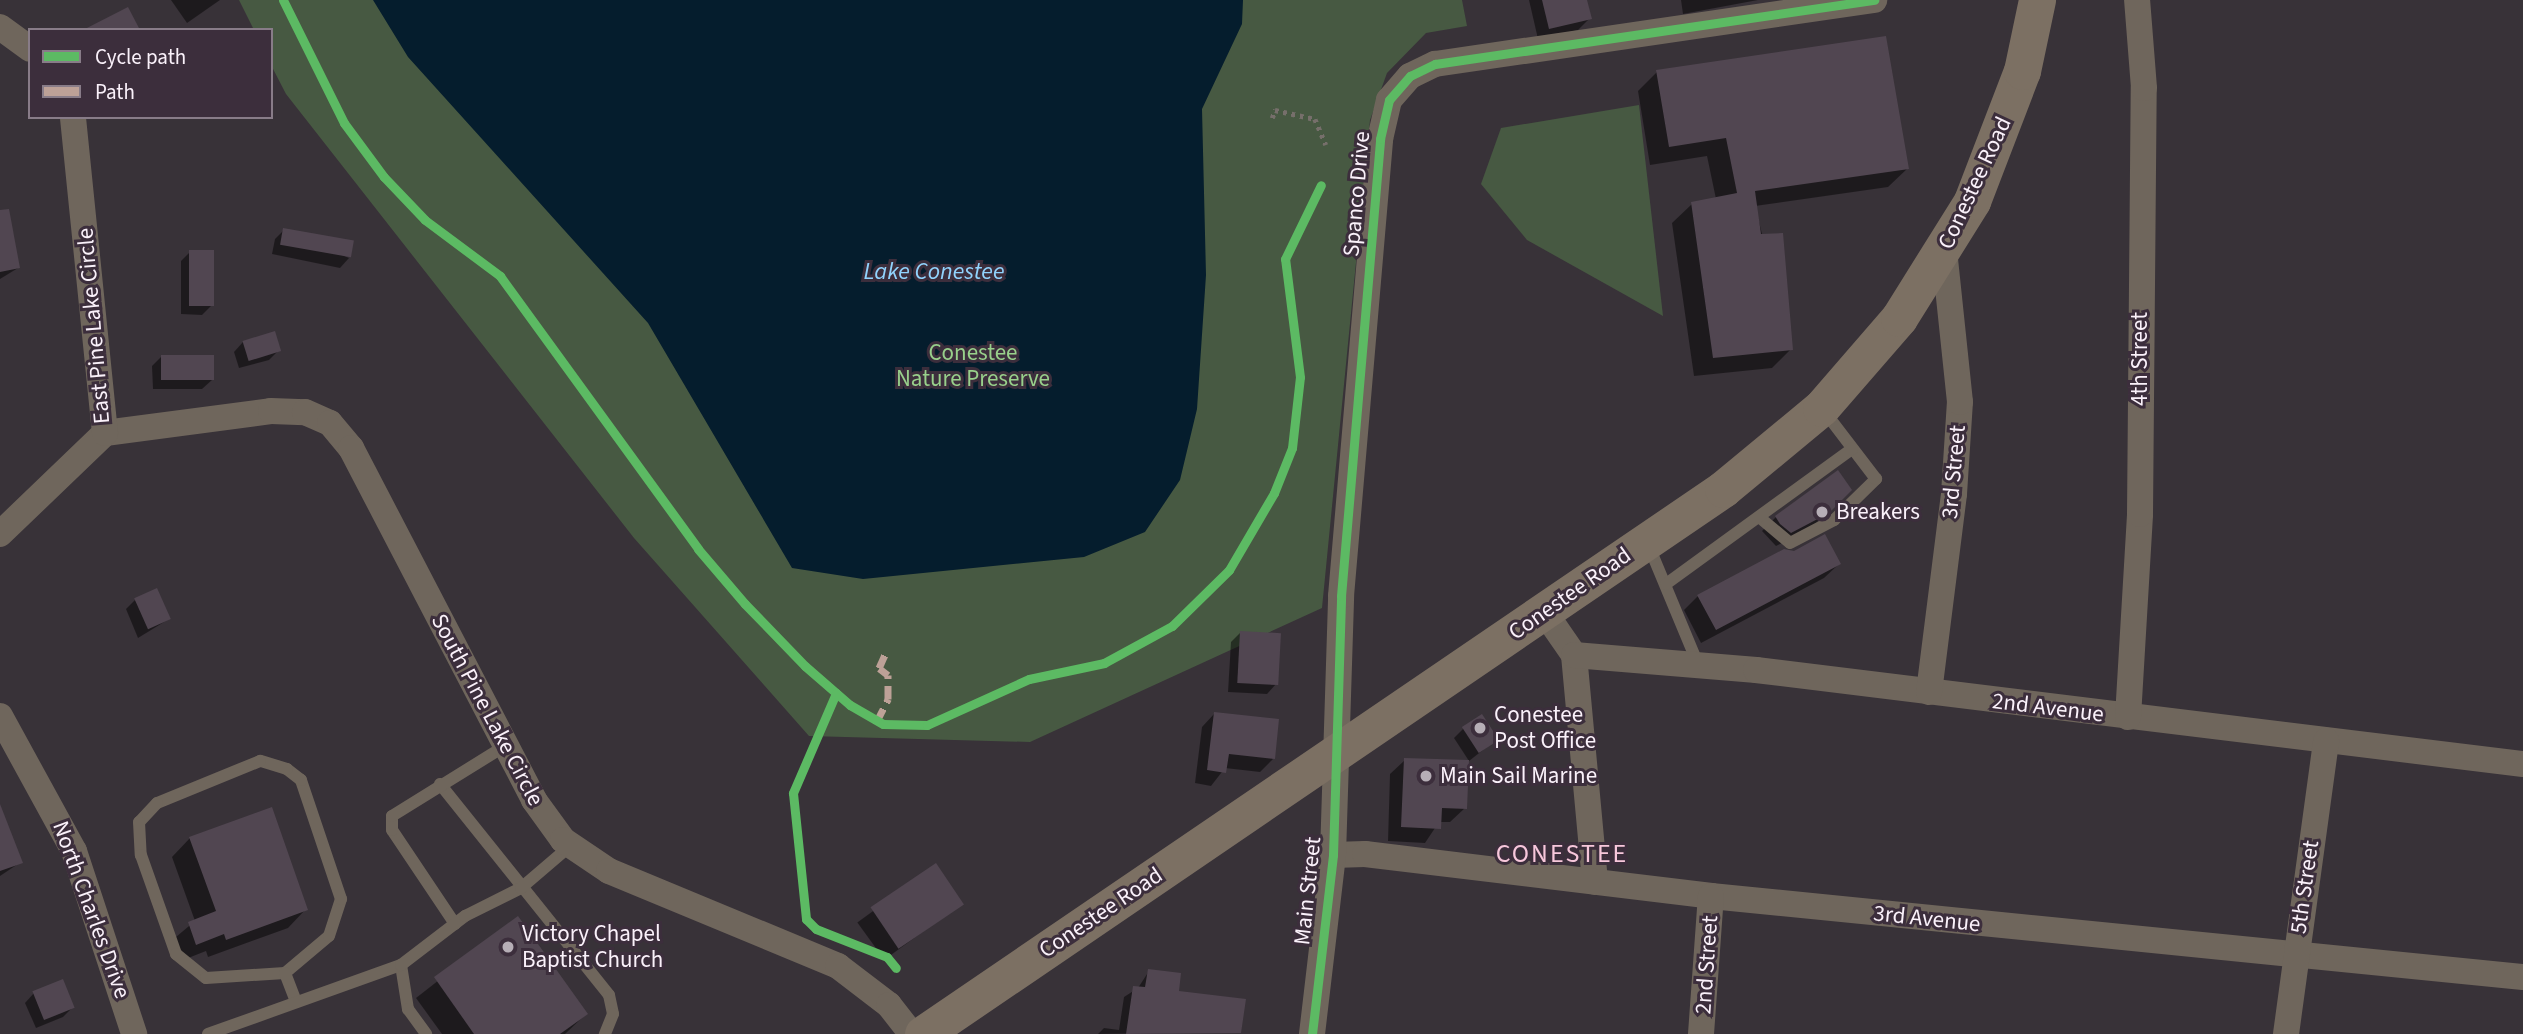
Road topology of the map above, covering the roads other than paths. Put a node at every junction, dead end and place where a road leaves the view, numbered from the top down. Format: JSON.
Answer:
{"nodes":[{"id":1,"x":1874,"y":0,"type":"edge"},
{"id":2,"x":2037,"y":0,"type":"edge"},
{"id":3,"x":2137,"y":0,"type":"edge"},
{"id":4,"x":0,"y":27,"type":"edge"},
{"id":5,"x":28,"y":48,"type":"edge"},
{"id":6,"x":73,"y":119,"type":"edge"},
{"id":7,"x":1944,"y":251,"type":"junction"},
{"id":8,"x":1821,"y":408,"type":"junction"},
{"id":9,"x":105,"y":433,"type":"junction"},
{"id":10,"x":1852,"y":449,"type":"junction"},
{"id":11,"x":1759,"y":517,"type":"junction"},
{"id":12,"x":0,"y":534,"type":"edge"},
{"id":13,"x":1647,"y":542,"type":"junction"},
{"id":14,"x":1666,"y":584,"type":"junction"},
{"id":15,"x":1545,"y":612,"type":"junction"},
{"id":16,"x":1574,"y":655,"type":"junction"},
{"id":17,"x":1698,"y":664,"type":"junction"},
{"id":18,"x":1929,"y":692,"type":"junction"},
{"id":19,"x":0,"y":716,"type":"edge"},
{"id":20,"x":2129,"y":718,"type":"junction"},
{"id":21,"x":2326,"y":741,"type":"junction"},
{"id":22,"x":505,"y":747,"type":"junction"},
{"id":23,"x":1336,"y":752,"type":"junction"},
{"id":24,"x":2523,"y":764,"type":"edge"},
{"id":25,"x":440,"y":784,"type":"junction"},
{"id":26,"x":569,"y":846,"type":"junction"},
{"id":27,"x":1333,"y":855,"type":"junction"},
{"id":28,"x":1595,"y":882,"type":"junction"},
{"id":29,"x":521,"y":888,"type":"junction"},
{"id":30,"x":1711,"y":896,"type":"junction"},
{"id":31,"x":455,"y":924,"type":"junction"},
{"id":32,"x":2296,"y":957,"type":"junction"},
{"id":33,"x":401,"y":965,"type":"junction"},
{"id":34,"x":285,"y":973,"type":"junction"},
{"id":35,"x":2523,"y":976,"type":"edge"},
{"id":36,"x":296,"y":1002,"type":"junction"},
{"id":37,"x":134,"y":1034,"type":"edge"},
{"id":38,"x":208,"y":1034,"type":"edge"},
{"id":39,"x":426,"y":1034,"type":"edge"},
{"id":40,"x":605,"y":1034,"type":"edge"},
{"id":41,"x":912,"y":1034,"type":"edge"},
{"id":42,"x":923,"y":1034,"type":"edge"},
{"id":43,"x":1312,"y":1034,"type":"edge"},
{"id":44,"x":1701,"y":1034,"type":"edge"},
{"id":45,"x":2286,"y":1034,"type":"edge"}],
"edges":[{"from":1,"to":23,"type":"street","name":"Spanco Drive"},
{"from":2,"to":7,"type":"main road","name":"Conestee Road"},
{"from":3,"to":20,"type":"street","name":"4th Street"},
{"from":4,"to":5,"type":"street"},
{"from":6,"to":9,"type":"street","name":"East Pine Lake Circle"},
{"from":7,"to":8,"type":"main road","name":"Conestee Road"},
{"from":7,"to":18,"type":"street","name":"3rd Street"},
{"from":8,"to":10,"type":"lane"},
{"from":8,"to":13,"type":"main road","name":"Conestee Road"},
{"from":9,"to":12,"type":"street","name":"East Pine Lake Circle"},
{"from":9,"to":22,"type":"street","name":"South Pine Lake Circle"},
{"from":10,"to":11,"type":"lane"},
{"from":10,"to":11,"type":"lane"},
{"from":11,"to":14,"type":"lane"},
{"from":13,"to":14,"type":"lane"},
{"from":13,"to":15,"type":"main road","name":"Conestee Road"},
{"from":14,"to":17,"type":"lane"},
{"from":15,"to":16,"type":"street"},
{"from":15,"to":23,"type":"main road","name":"Conestee Road"},
{"from":16,"to":17,"type":"street","name":"2nd Avenue"},
{"from":16,"to":28,"type":"street"},
{"from":17,"to":18,"type":"street","name":"2nd Avenue"},
{"from":18,"to":20,"type":"street","name":"2nd Avenue"},
{"from":19,"to":37,"type":"street","name":"North Charles Drive"},
{"from":20,"to":21,"type":"street","name":"2nd Avenue"},
{"from":21,"to":24,"type":"street","name":"2nd Avenue"},
{"from":21,"to":32,"type":"street","name":"5th Street"},
{"from":22,"to":25,"type":"lane"},
{"from":22,"to":26,"type":"street","name":"South Pine Lake Circle"},
{"from":23,"to":27,"type":"street","name":"Main Street"},
{"from":23,"to":42,"type":"main road","name":"Conestee Road"},
{"from":25,"to":29,"type":"lane"},
{"from":25,"to":31,"type":"lane"},
{"from":26,"to":29,"type":"lane"},
{"from":26,"to":41,"type":"street","name":"South Pine Lake Circle"},
{"from":27,"to":28,"type":"street","name":"3rd Avenue"},
{"from":27,"to":43,"type":"street","name":"Main Street"},
{"from":28,"to":30,"type":"street","name":"3rd Avenue"},
{"from":29,"to":31,"type":"lane"},
{"from":29,"to":40,"type":"lane"},
{"from":30,"to":32,"type":"street","name":"3rd Avenue"},
{"from":30,"to":44,"type":"street","name":"2nd Street"},
{"from":31,"to":33,"type":"lane"},
{"from":32,"to":35,"type":"street","name":"3rd Avenue"},
{"from":32,"to":45,"type":"street","name":"5th Street"},
{"from":33,"to":36,"type":"lane"},
{"from":33,"to":39,"type":"lane"},
{"from":34,"to":34,"type":"lane"},
{"from":34,"to":36,"type":"lane"},
{"from":36,"to":38,"type":"lane"}]}
